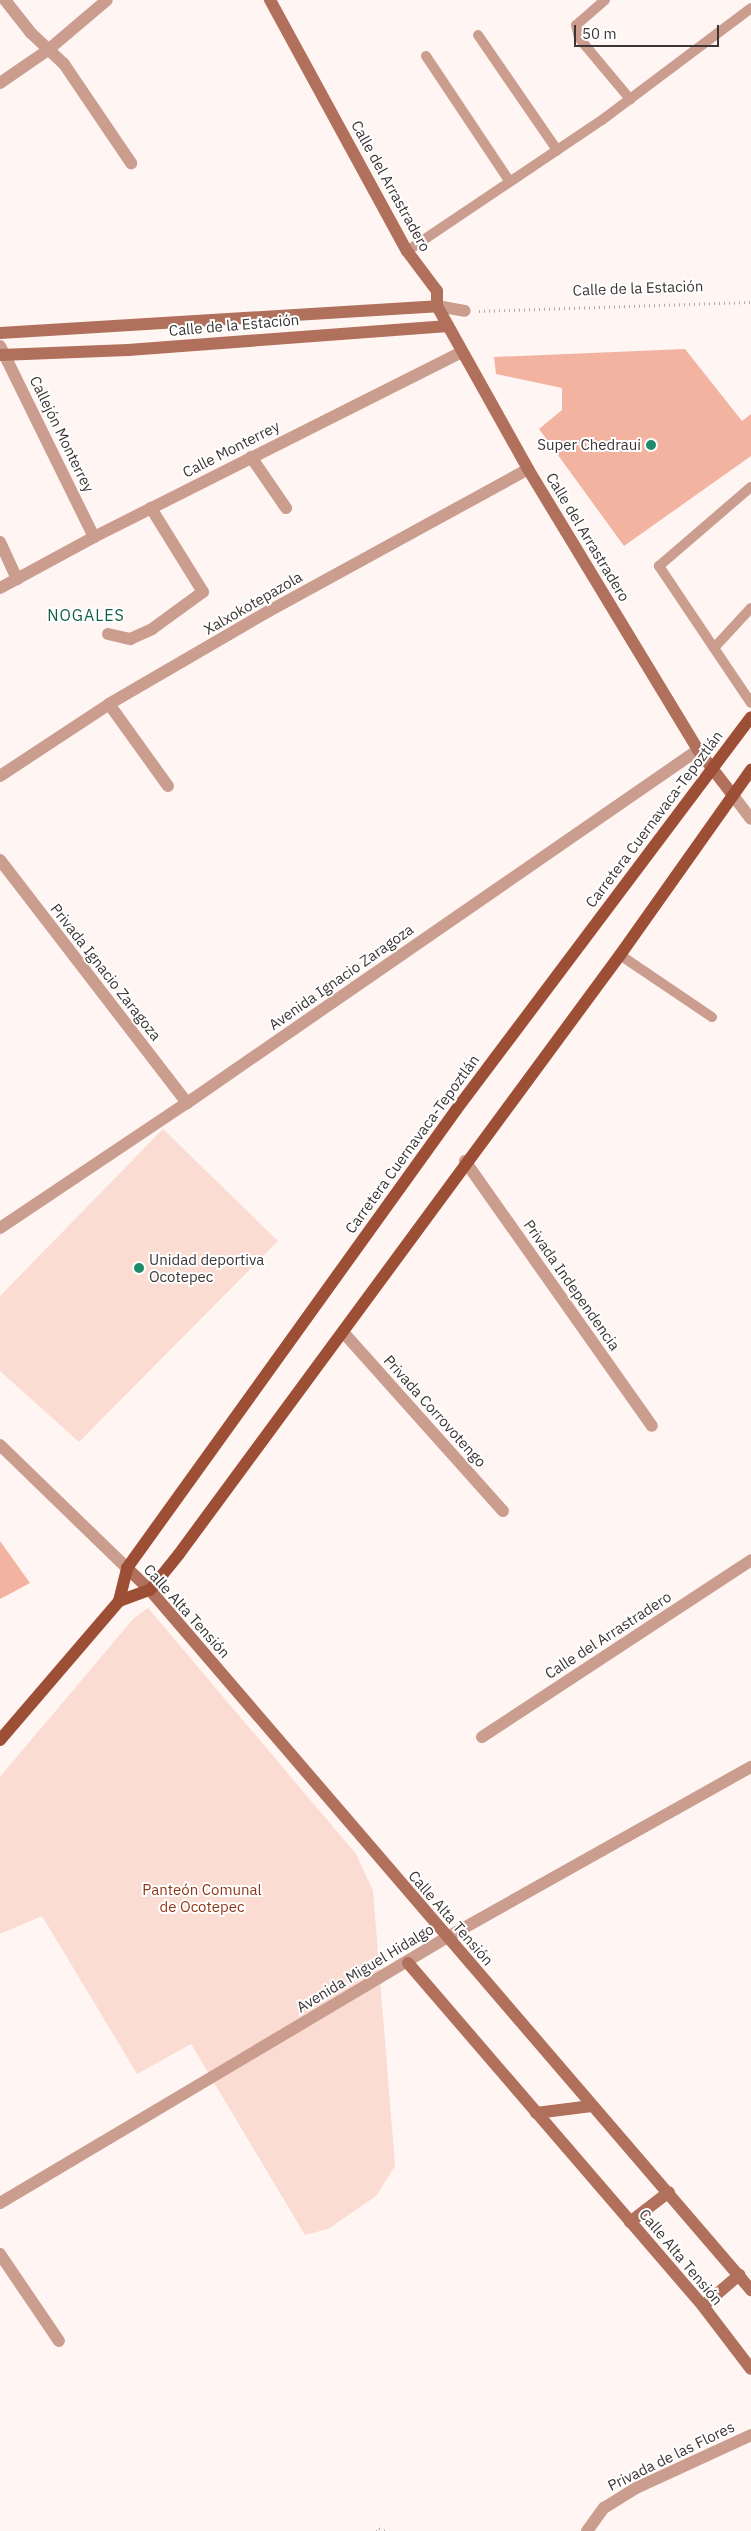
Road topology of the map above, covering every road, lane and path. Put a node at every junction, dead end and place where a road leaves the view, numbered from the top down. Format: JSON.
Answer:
{"nodes":[{"id":1,"x":5,"y":0,"type":"edge"},
{"id":2,"x":107,"y":0,"type":"edge"},
{"id":3,"x":270,"y":0,"type":"edge"},
{"id":4,"x":605,"y":0,"type":"edge"},
{"id":5,"x":751,"y":8,"type":"edge"},
{"id":6,"x":478,"y":35,"type":"dead end"},
{"id":7,"x":48,"y":50,"type":"junction"},
{"id":8,"x":426,"y":56,"type":"dead end"},
{"id":9,"x":0,"y":82,"type":"edge"},
{"id":10,"x":630,"y":99,"type":"junction"},
{"id":11,"x":558,"y":150,"type":"junction"},
{"id":12,"x":131,"y":163,"type":"dead end"},
{"id":13,"x":510,"y":182,"type":"junction"},
{"id":14,"x":407,"y":251,"type":"junction"},
{"id":15,"x":751,"y":302,"type":"edge"},
{"id":16,"x":437,"y":306,"type":"junction"},
{"id":17,"x":465,"y":311,"type":"junction"},
{"id":18,"x":448,"y":326,"type":"junction"},
{"id":19,"x":0,"y":333,"type":"edge"},
{"id":20,"x":2,"y":352,"type":"edge"},
{"id":21,"x":462,"y":352,"type":"junction"},
{"id":22,"x":251,"y":457,"type":"junction"},
{"id":23,"x":528,"y":469,"type":"junction"},
{"id":24,"x":751,"y":487,"type":"edge"},
{"id":25,"x":151,"y":508,"type":"junction"},
{"id":26,"x":286,"y":508,"type":"dead end"},
{"id":27,"x":94,"y":537,"type":"junction"},
{"id":28,"x":0,"y":542,"type":"edge"},
{"id":29,"x":17,"y":579,"type":"junction"},
{"id":30,"x":0,"y":588,"type":"edge"},
{"id":31,"x":751,"y":608,"type":"edge"},
{"id":32,"x":108,"y":634,"type":"dead end"},
{"id":33,"x":714,"y":648,"type":"junction"},
{"id":34,"x":751,"y":703,"type":"edge"},
{"id":35,"x":109,"y":704,"type":"junction"},
{"id":36,"x":751,"y":717,"type":"edge"},
{"id":37,"x":698,"y":750,"type":"junction"},
{"id":38,"x":712,"y":768,"type":"junction"},
{"id":39,"x":751,"y":770,"type":"edge"},
{"id":40,"x":0,"y":776,"type":"edge"},
{"id":41,"x":168,"y":786,"type":"dead end"},
{"id":42,"x":732,"y":794,"type":"junction"},
{"id":43,"x":751,"y":819,"type":"edge"},
{"id":44,"x":0,"y":860,"type":"edge"},
{"id":45,"x":620,"y":955,"type":"junction"},
{"id":46,"x":712,"y":1017,"type":"dead end"},
{"id":47,"x":187,"y":1103,"type":"junction"},
{"id":48,"x":466,"y":1161,"type":"junction"},
{"id":49,"x":0,"y":1228,"type":"edge"},
{"id":50,"x":342,"y":1332,"type":"junction"},
{"id":51,"x":652,"y":1426,"type":"dead end"},
{"id":52,"x":0,"y":1445,"type":"edge"},
{"id":53,"x":503,"y":1511,"type":"dead end"},
{"id":54,"x":751,"y":1560,"type":"edge"},
{"id":55,"x":127,"y":1568,"type":"junction"},
{"id":56,"x":150,"y":1590,"type":"junction"},
{"id":57,"x":120,"y":1601,"type":"junction"},
{"id":58,"x":482,"y":1737,"type":"dead end"},
{"id":59,"x":0,"y":1740,"type":"edge"},
{"id":60,"x":751,"y":1768,"type":"edge"},
{"id":61,"x":446,"y":1938,"type":"junction"},
{"id":62,"x":408,"y":1963,"type":"junction"},
{"id":63,"x":592,"y":2106,"type":"junction"},
{"id":64,"x":536,"y":2113,"type":"junction"},
{"id":65,"x":669,"y":2192,"type":"junction"},
{"id":66,"x":0,"y":2203,"type":"edge"},
{"id":67,"x":630,"y":2222,"type":"junction"},
{"id":68,"x":0,"y":2254,"type":"edge"},
{"id":69,"x":739,"y":2275,"type":"junction"},
{"id":70,"x":751,"y":2290,"type":"edge"},
{"id":71,"x":702,"y":2306,"type":"junction"},
{"id":72,"x":59,"y":2341,"type":"dead end"},
{"id":73,"x":751,"y":2369,"type":"edge"},
{"id":74,"x":751,"y":2435,"type":"edge"},
{"id":75,"x":377,"y":2531,"type":"edge"},
{"id":76,"x":385,"y":2531,"type":"edge"},
{"id":77,"x":586,"y":2531,"type":"edge"}],
"edges":[{"from":1,"to":7,"type":"street"},
{"from":2,"to":7,"type":"street"},
{"from":3,"to":14,"type":"street","name":"Calle del Arrastradero"},
{"from":4,"to":10,"type":"lane"},
{"from":5,"to":10,"type":"lane"},
{"from":6,"to":11,"type":"lane"},
{"from":7,"to":9,"type":"street"},
{"from":7,"to":12,"type":"street"},
{"from":8,"to":13,"type":"lane"},
{"from":10,"to":11,"type":"lane"},
{"from":11,"to":13,"type":"lane"},
{"from":13,"to":14,"type":"lane"},
{"from":14,"to":16,"type":"street","name":"Calle del Arrastradero"},
{"from":15,"to":17,"type":"path","name":"Calle de la Estación"},
{"from":16,"to":17,"type":"street","name":"Calle de la Estación"},
{"from":16,"to":18,"type":"street","name":"Calle del Arrastradero"},
{"from":16,"to":19,"type":"street","name":"Calle de la Estación"},
{"from":17,"to":18,"type":"street"},
{"from":18,"to":20,"type":"street","name":"Calle de la Estación"},
{"from":18,"to":21,"type":"street","name":"Calle del Arrastradero"},
{"from":20,"to":27,"type":"street","name":"Callejón Monterrey"},
{"from":21,"to":22,"type":"street","name":"Calle Monterrey"},
{"from":21,"to":23,"type":"street","name":"Calle del Arrastradero"},
{"from":22,"to":25,"type":"street","name":"Calle Monterrey"},
{"from":22,"to":26,"type":"street"},
{"from":23,"to":35,"type":"street","name":"Xalxokotepazola"},
{"from":23,"to":37,"type":"street","name":"Calle del Arrastradero"},
{"from":24,"to":33,"type":"lane"},
{"from":25,"to":27,"type":"street","name":"Calle Monterrey"},
{"from":25,"to":32,"type":"street"},
{"from":27,"to":29,"type":"street","name":"Calle Monterrey"},
{"from":28,"to":29,"type":"street"},
{"from":29,"to":30,"type":"street","name":"Calle Monterrey"},
{"from":31,"to":33,"type":"lane"},
{"from":33,"to":34,"type":"lane"},
{"from":35,"to":40,"type":"street","name":"Xalxokotepazola"},
{"from":35,"to":41,"type":"street"},
{"from":36,"to":38,"type":"main road","name":"Carretera Cuernavaca-Tepoztlán"},
{"from":37,"to":38,"type":"street","name":"Calle del Arrastradero"},
{"from":37,"to":47,"type":"street","name":"Avenida Ignacio Zaragoza"},
{"from":38,"to":42,"type":"street","name":"Calle del Arrastradero"},
{"from":38,"to":55,"type":"main road","name":"Carretera Cuernavaca-Tepoztlán"},
{"from":39,"to":42,"type":"main road"},
{"from":42,"to":43,"type":"street","name":"Calle del Arrastradero"},
{"from":42,"to":45,"type":"main road"},
{"from":44,"to":47,"type":"street","name":"Privada Ignacio Zaragoza"},
{"from":45,"to":46,"type":"lane"},
{"from":45,"to":48,"type":"main road"},
{"from":47,"to":49,"type":"street","name":"Avenida Ignacio Zaragoza"},
{"from":48,"to":50,"type":"main road"},
{"from":48,"to":51,"type":"street","name":"Privada Independencia"},
{"from":50,"to":53,"type":"street","name":"Privada Corrovotengo"},
{"from":50,"to":56,"type":"main road"},
{"from":52,"to":55,"type":"street"},
{"from":54,"to":58,"type":"street","name":"Calle del Arrastradero"},
{"from":55,"to":56,"type":"street","name":"Calle Alta Tensión"},
{"from":55,"to":57,"type":"main road","name":"Carretera Cuernavaca-Tepoztlán"},
{"from":56,"to":57,"type":"main road","name":"Carretera Cuernavaca-Tepoztlán"},
{"from":56,"to":61,"type":"street","name":"Calle Alta Tensión"},
{"from":57,"to":59,"type":"main road","name":"Carretera Cuernavaca-Tepoztlán"},
{"from":60,"to":61,"type":"street","name":"Avenida Miguel Hidalgo"},
{"from":61,"to":62,"type":"street","name":"Avenida Miguel Hidalgo"},
{"from":61,"to":63,"type":"street","name":"Calle Alta Tensión"},
{"from":62,"to":64,"type":"street","name":"Calle Alta Tensión"},
{"from":62,"to":66,"type":"street","name":"Avenida Miguel Hidalgo"},
{"from":63,"to":64,"type":"street"},
{"from":63,"to":65,"type":"street","name":"Calle Alta Tensión"},
{"from":64,"to":67,"type":"street","name":"Calle Alta Tensión"},
{"from":65,"to":67,"type":"street"},
{"from":65,"to":69,"type":"street","name":"Calle Alta Tensión"},
{"from":67,"to":71,"type":"street","name":"Calle Alta Tensión"},
{"from":68,"to":72,"type":"street"},
{"from":69,"to":70,"type":"street","name":"Calle Alta Tensión"},
{"from":69,"to":71,"type":"street"},
{"from":71,"to":73,"type":"street","name":"Calle Alta Tensión"},
{"from":74,"to":77,"type":"street","name":"Privada de las Flores"},
{"from":75,"to":76,"type":"path"}]}
